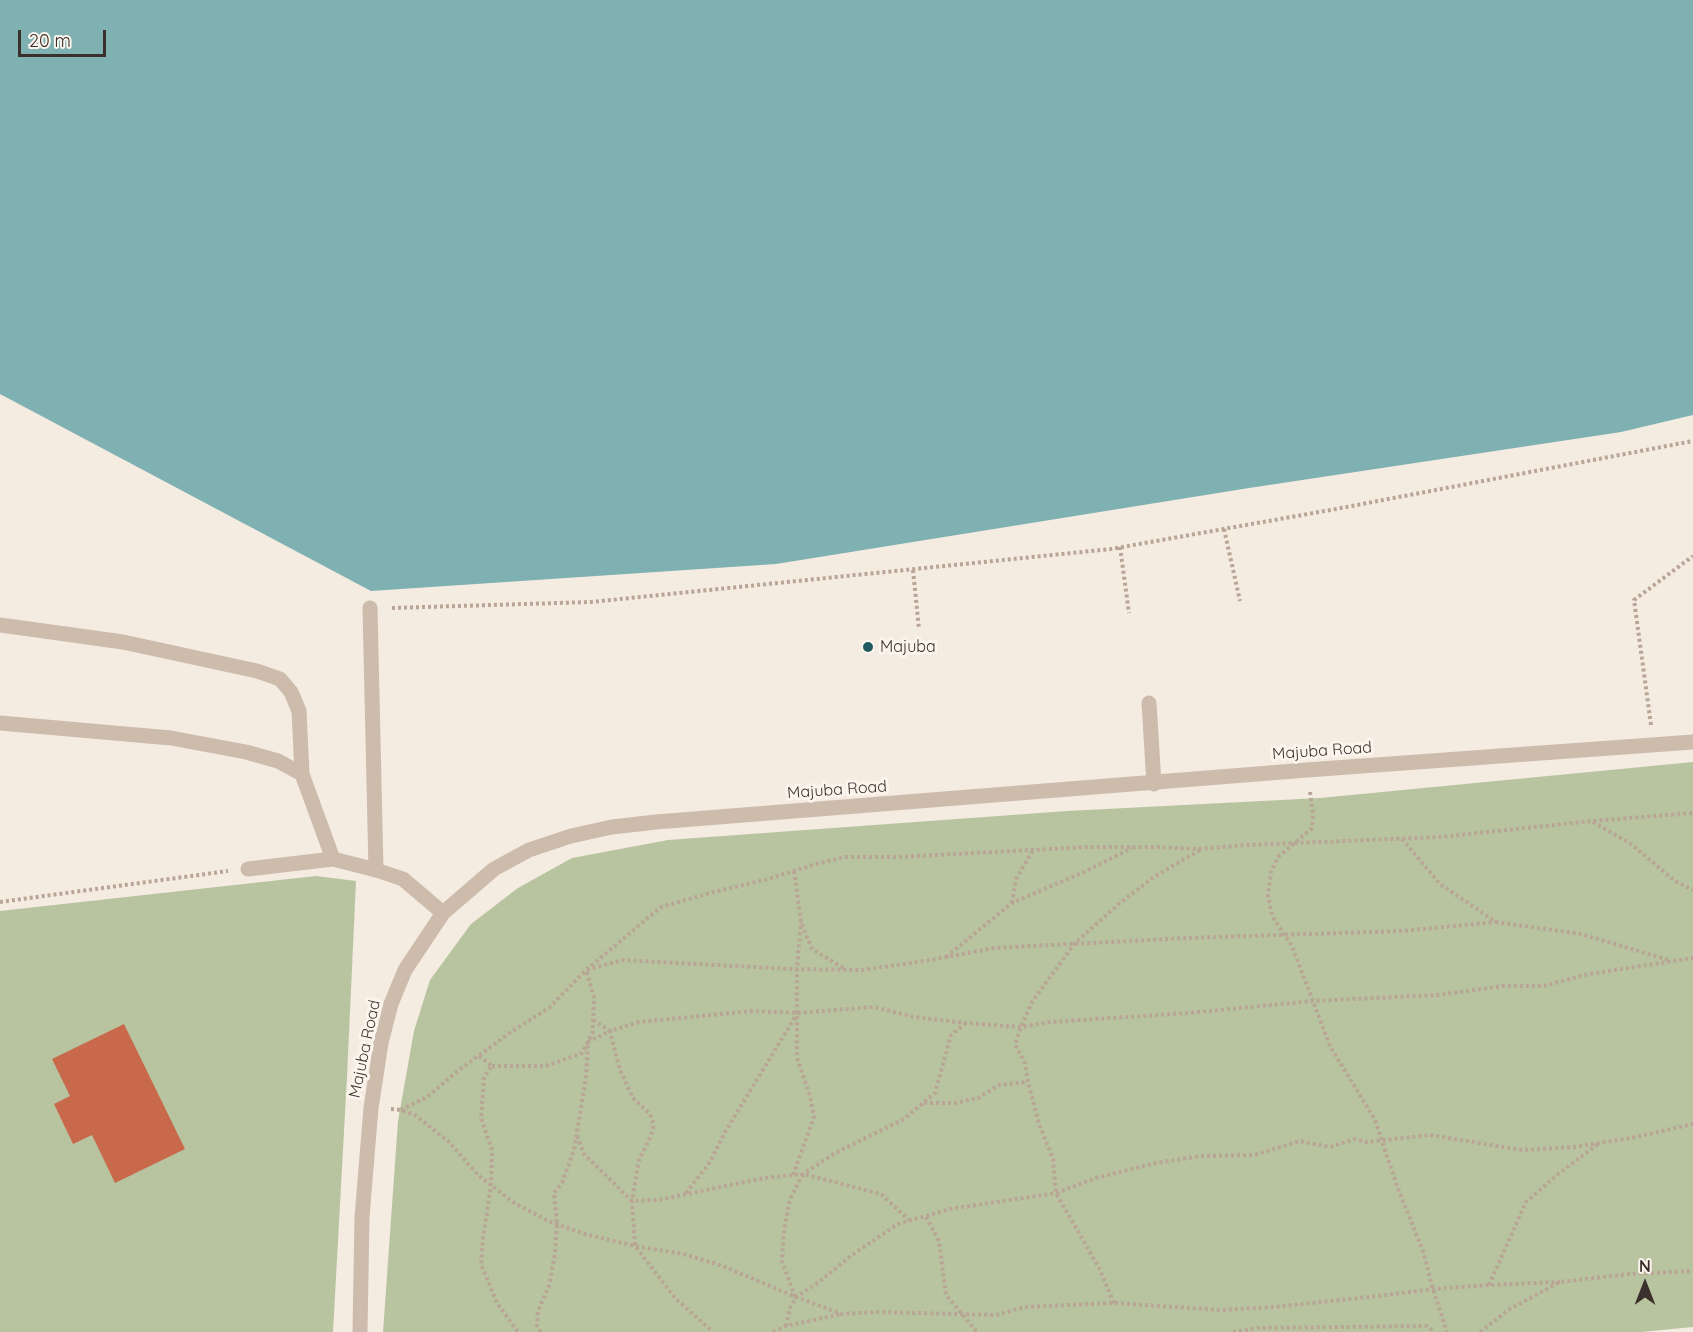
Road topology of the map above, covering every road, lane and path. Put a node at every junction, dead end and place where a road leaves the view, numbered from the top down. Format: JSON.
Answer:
{"nodes":[{"id":1,"x":1693,"y":441,"type":"edge"},
{"id":2,"x":1224,"y":529,"type":"junction"},
{"id":3,"x":1120,"y":547,"type":"junction"},
{"id":4,"x":1693,"y":556,"type":"edge"},
{"id":5,"x":913,"y":570,"type":"junction"},
{"id":6,"x":1240,"y":601,"type":"dead end"},
{"id":7,"x":370,"y":608,"type":"joint"},
{"id":8,"x":1129,"y":613,"type":"dead end"},
{"id":9,"x":0,"y":625,"type":"edge"},
{"id":10,"x":919,"y":629,"type":"dead end"},
{"id":11,"x":1149,"y":703,"type":"dead end"},
{"id":12,"x":0,"y":723,"type":"edge"},
{"id":13,"x":1693,"y":742,"type":"edge"},
{"id":14,"x":1654,"y":745,"type":"junction"},
{"id":15,"x":1307,"y":770,"type":"junction"},
{"id":16,"x":302,"y":774,"type":"junction"},
{"id":17,"x":1154,"y":784,"type":"junction"},
{"id":18,"x":1693,"y":813,"type":"edge"},
{"id":19,"x":1592,"y":821,"type":"junction"},
{"id":20,"x":1402,"y":839,"type":"junction"},
{"id":21,"x":1294,"y":844,"type":"junction"},
{"id":22,"x":1135,"y":847,"type":"junction"},
{"id":23,"x":1200,"y":849,"type":"junction"},
{"id":24,"x":1033,"y":850,"type":"junction"},
{"id":25,"x":333,"y":859,"type":"junction"},
{"id":26,"x":248,"y":869,"type":"joint"},
{"id":27,"x":376,"y":870,"type":"junction"},
{"id":28,"x":794,"y":871,"type":"junction"},
{"id":29,"x":1693,"y":890,"type":"edge"},
{"id":30,"x":0,"y":902,"type":"edge"},
{"id":31,"x":1012,"y":903,"type":"junction"},
{"id":32,"x":443,"y":913,"type":"junction"},
{"id":33,"x":801,"y":922,"type":"junction"},
{"id":34,"x":1496,"y":922,"type":"junction"},
{"id":35,"x":1285,"y":935,"type":"junction"},
{"id":36,"x":1075,"y":943,"type":"junction"},
{"id":37,"x":946,"y":958,"type":"junction"},
{"id":38,"x":1693,"y":958,"type":"edge"},
{"id":39,"x":1672,"y":961,"type":"junction"},
{"id":40,"x":586,"y":969,"type":"junction"},
{"id":41,"x":796,"y":969,"type":"junction"},
{"id":42,"x":846,"y":969,"type":"junction"},
{"id":43,"x":1313,"y":1001,"type":"junction"},
{"id":44,"x":798,"y":1013,"type":"junction"},
{"id":45,"x":593,"y":1020,"type":"junction"},
{"id":46,"x":965,"y":1023,"type":"junction"},
{"id":47,"x":1021,"y":1027,"type":"junction"},
{"id":48,"x":610,"y":1031,"type":"junction"},
{"id":49,"x":588,"y":1042,"type":"junction"},
{"id":50,"x":479,"y":1056,"type":"junction"},
{"id":51,"x":492,"y":1066,"type":"junction"},
{"id":52,"x":1028,"y":1082,"type":"junction"},
{"id":53,"x":924,"y":1103,"type":"junction"},
{"id":54,"x":1693,"y":1124,"type":"edge"},
{"id":55,"x":576,"y":1133,"type":"junction"},
{"id":56,"x":1382,"y":1140,"type":"junction"},
{"id":57,"x":1599,"y":1143,"type":"junction"},
{"id":58,"x":793,"y":1174,"type":"junction"},
{"id":59,"x":803,"y":1174,"type":"junction"},
{"id":60,"x":491,"y":1185,"type":"junction"},
{"id":61,"x":1056,"y":1193,"type":"junction"},
{"id":62,"x":686,"y":1194,"type":"junction"},
{"id":63,"x":632,"y":1202,"type":"junction"},
{"id":64,"x":926,"y":1217,"type":"junction"},
{"id":65,"x":909,"y":1220,"type":"junction"},
{"id":66,"x":557,"y":1224,"type":"junction"},
{"id":67,"x":635,"y":1246,"type":"junction"},
{"id":68,"x":1693,"y":1271,"type":"edge"},
{"id":69,"x":1560,"y":1282,"type":"junction"},
{"id":70,"x":1489,"y":1285,"type":"junction"},
{"id":71,"x":1433,"y":1289,"type":"junction"},
{"id":72,"x":796,"y":1297,"type":"junction"},
{"id":73,"x":1114,"y":1303,"type":"junction"},
{"id":74,"x":842,"y":1314,"type":"junction"},
{"id":75,"x":963,"y":1314,"type":"junction"},
{"id":76,"x":786,"y":1326,"type":"junction"},
{"id":77,"x":360,"y":1332,"type":"edge"},
{"id":78,"x":518,"y":1332,"type":"edge"},
{"id":79,"x":540,"y":1332,"type":"edge"},
{"id":80,"x":713,"y":1332,"type":"edge"},
{"id":81,"x":773,"y":1332,"type":"edge"},
{"id":82,"x":977,"y":1332,"type":"edge"},
{"id":83,"x":1233,"y":1332,"type":"edge"},
{"id":84,"x":1434,"y":1332,"type":"edge"},
{"id":85,"x":1447,"y":1332,"type":"edge"},
{"id":86,"x":1480,"y":1332,"type":"edge"}],
"edges":[{"from":1,"to":2,"type":"path"},
{"from":2,"to":3,"type":"path"},
{"from":2,"to":6,"type":"path"},
{"from":3,"to":5,"type":"path"},
{"from":3,"to":8,"type":"path"},
{"from":4,"to":14,"type":"path"},
{"from":5,"to":7,"type":"path"},
{"from":5,"to":10,"type":"path"},
{"from":7,"to":27,"type":"street"},
{"from":9,"to":16,"type":"street"},
{"from":11,"to":17,"type":"street"},
{"from":12,"to":16,"type":"street"},
{"from":13,"to":14,"type":"street","name":"Majuba Road"},
{"from":14,"to":15,"type":"street","name":"Majuba Road"},
{"from":15,"to":17,"type":"street","name":"Majuba Road"},
{"from":15,"to":21,"type":"path"},
{"from":16,"to":25,"type":"street"},
{"from":17,"to":32,"type":"street","name":"Majuba Road"},
{"from":18,"to":19,"type":"path"},
{"from":19,"to":20,"type":"path"},
{"from":19,"to":29,"type":"path"},
{"from":20,"to":21,"type":"path"},
{"from":20,"to":34,"type":"path"},
{"from":21,"to":23,"type":"path"},
{"from":21,"to":35,"type":"path"},
{"from":22,"to":23,"type":"path"},
{"from":22,"to":24,"type":"path"},
{"from":22,"to":31,"type":"path"},
{"from":23,"to":36,"type":"path"},
{"from":24,"to":28,"type":"path"},
{"from":24,"to":31,"type":"path"},
{"from":25,"to":26,"type":"street"},
{"from":25,"to":27,"type":"street"},
{"from":26,"to":30,"type":"path"},
{"from":27,"to":32,"type":"street"},
{"from":28,"to":33,"type":"path"},
{"from":28,"to":40,"type":"path"},
{"from":31,"to":37,"type":"path"},
{"from":32,"to":77,"type":"street","name":"Majuba Road"},
{"from":33,"to":41,"type":"path"},
{"from":33,"to":42,"type":"path"},
{"from":34,"to":35,"type":"path"},
{"from":34,"to":39,"type":"path"},
{"from":35,"to":36,"type":"path"},
{"from":35,"to":43,"type":"path"},
{"from":36,"to":37,"type":"path"},
{"from":36,"to":47,"type":"path"},
{"from":37,"to":42,"type":"path"},
{"from":38,"to":39,"type":"path"},
{"from":39,"to":43,"type":"path"},
{"from":40,"to":41,"type":"path"},
{"from":40,"to":45,"type":"path"},
{"from":40,"to":50,"type":"path"},
{"from":41,"to":42,"type":"path"},
{"from":41,"to":44,"type":"path"},
{"from":43,"to":47,"type":"path"},
{"from":43,"to":56,"type":"path"},
{"from":44,"to":46,"type":"path"},
{"from":44,"to":48,"type":"path"},
{"from":44,"to":58,"type":"path"},
{"from":44,"to":62,"type":"path"},
{"from":45,"to":48,"type":"path"},
{"from":45,"to":49,"type":"path"},
{"from":46,"to":47,"type":"path"},
{"from":46,"to":53,"type":"path"},
{"from":47,"to":52,"type":"path"},
{"from":48,"to":49,"type":"path"},
{"from":48,"to":63,"type":"path"},
{"from":49,"to":51,"type":"path"},
{"from":49,"to":55,"type":"path"},
{"from":50,"to":51,"type":"path"},
{"from":50,"to":60,"type":"path"},
{"from":51,"to":60,"type":"path"},
{"from":52,"to":53,"type":"path"},
{"from":52,"to":61,"type":"path"},
{"from":53,"to":59,"type":"path"},
{"from":54,"to":57,"type":"path"},
{"from":55,"to":63,"type":"path"},
{"from":55,"to":66,"type":"path"},
{"from":56,"to":57,"type":"path"},
{"from":56,"to":61,"type":"path"},
{"from":56,"to":71,"type":"path"},
{"from":57,"to":70,"type":"path"},
{"from":58,"to":59,"type":"path"},
{"from":58,"to":62,"type":"path"},
{"from":59,"to":65,"type":"path"},
{"from":59,"to":72,"type":"path"},
{"from":60,"to":66,"type":"path"},
{"from":60,"to":78,"type":"path"},
{"from":61,"to":64,"type":"path"},
{"from":61,"to":73,"type":"path"},
{"from":62,"to":63,"type":"path"},
{"from":63,"to":67,"type":"path"},
{"from":64,"to":65,"type":"path"},
{"from":64,"to":75,"type":"path"},
{"from":65,"to":72,"type":"path"},
{"from":66,"to":67,"type":"path"},
{"from":66,"to":79,"type":"path"},
{"from":67,"to":72,"type":"path"},
{"from":67,"to":80,"type":"path"},
{"from":68,"to":69,"type":"path"},
{"from":69,"to":70,"type":"path"},
{"from":69,"to":86,"type":"path"},
{"from":70,"to":71,"type":"path"},
{"from":71,"to":73,"type":"path"},
{"from":71,"to":85,"type":"path"},
{"from":72,"to":74,"type":"path"},
{"from":72,"to":76,"type":"path"},
{"from":73,"to":75,"type":"path"},
{"from":74,"to":75,"type":"path"},
{"from":74,"to":76,"type":"path"},
{"from":75,"to":82,"type":"path"},
{"from":76,"to":81,"type":"path"},
{"from":83,"to":84,"type":"path"}]}
